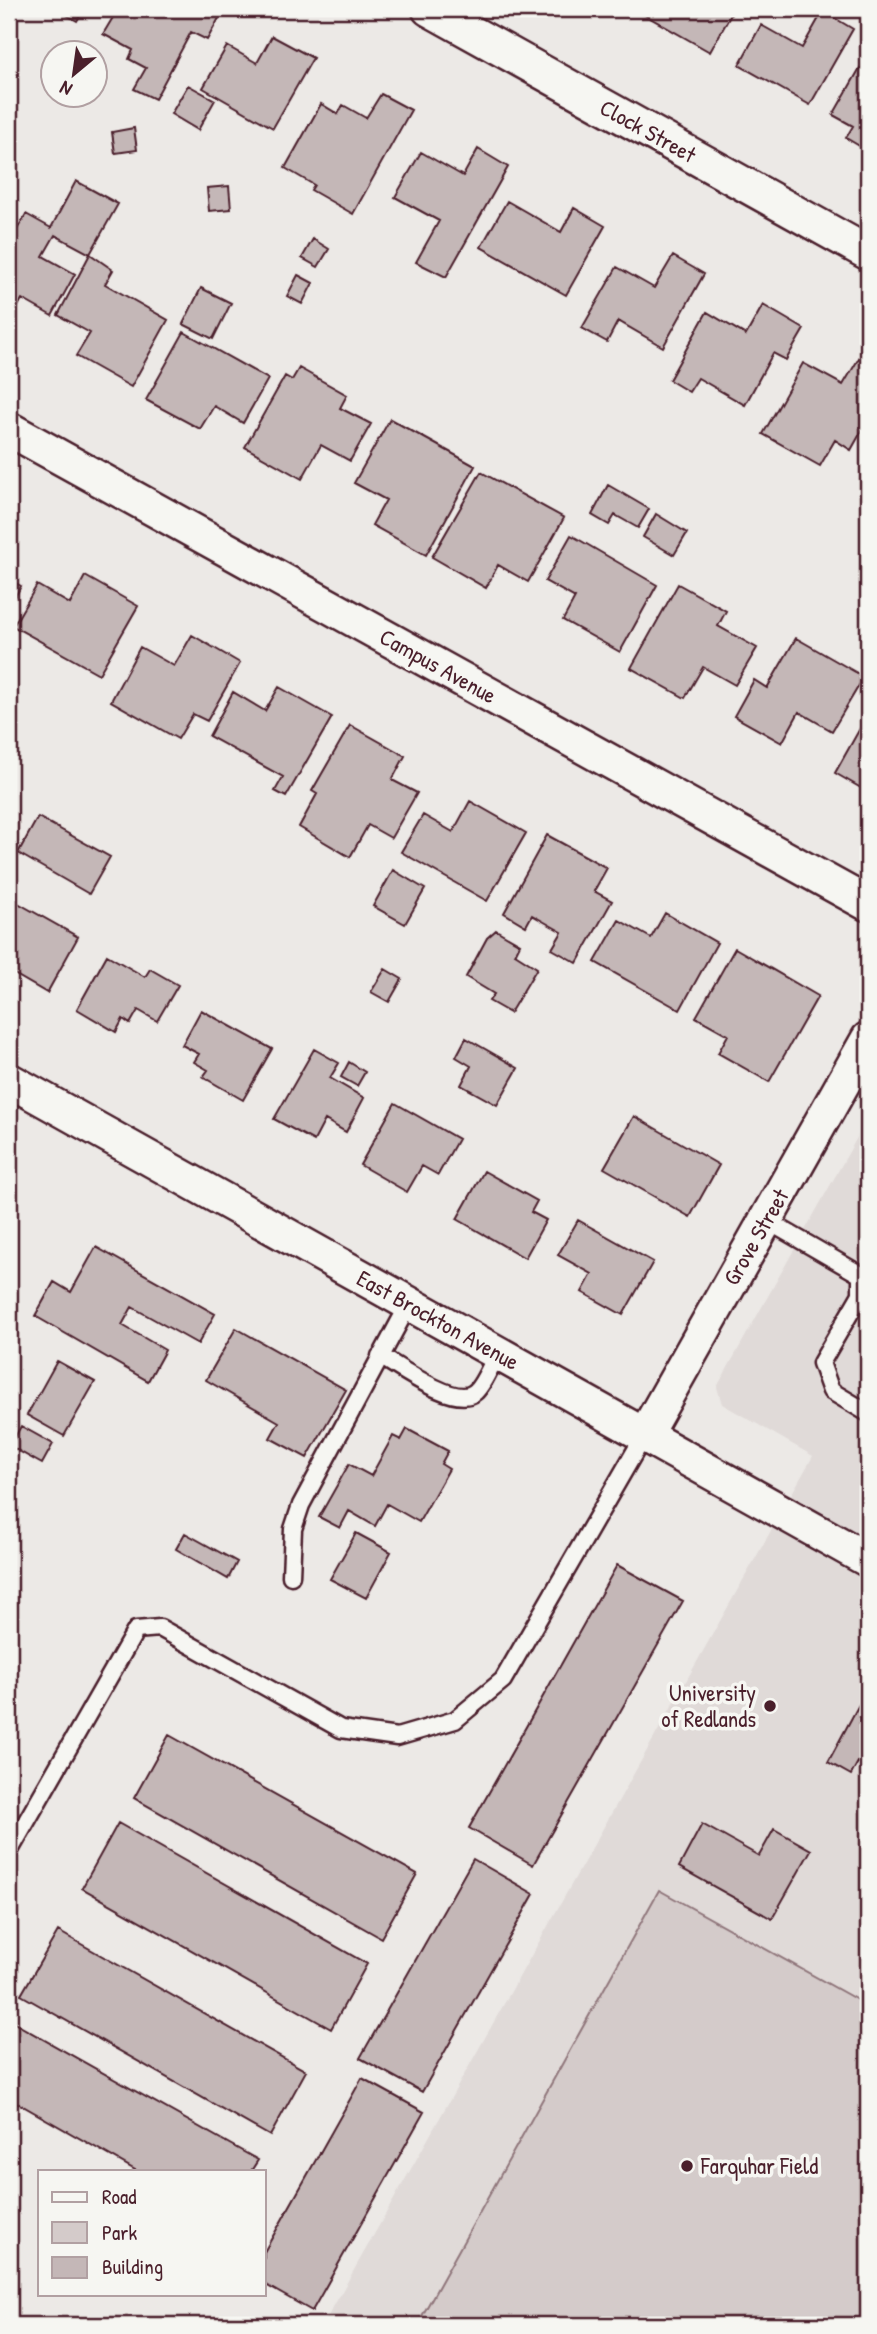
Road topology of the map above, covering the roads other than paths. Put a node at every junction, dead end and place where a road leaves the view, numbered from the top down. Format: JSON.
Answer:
{"nodes":[{"id":1,"x":429,"y":9,"type":"edge"},
{"id":2,"x":868,"y":253,"type":"edge"},
{"id":3,"x":9,"y":429,"type":"edge"},
{"id":4,"x":868,"y":904,"type":"edge"},
{"id":5,"x":868,"y":1039,"type":"edge"},
{"id":6,"x":9,"y":1080,"type":"edge"},
{"id":7,"x":766,"y":1220,"type":"junction"},
{"id":8,"x":409,"y":1304,"type":"junction"},
{"id":9,"x":498,"y":1354,"type":"junction"},
{"id":10,"x":380,"y":1356,"type":"junction"},
{"id":11,"x":868,"y":1413,"type":"edge"},
{"id":12,"x":644,"y":1436,"type":"junction"},
{"id":13,"x":868,"y":1560,"type":"edge"},
{"id":14,"x":291,"y":1576,"type":"dead end"},
{"id":15,"x":9,"y":1852,"type":"edge"}],
"edges":[{"from":1,"to":2,"type":"street","name":"Clock Street"},
{"from":3,"to":4,"type":"street","name":"Campus Avenue"},
{"from":5,"to":7,"type":"street","name":"Grove Street"},
{"from":6,"to":8,"type":"street","name":"East Brockton Avenue"},
{"from":7,"to":11,"type":"lane"},
{"from":7,"to":12,"type":"street","name":"Grove Street"},
{"from":8,"to":9,"type":"street","name":"East Brockton Avenue"},
{"from":8,"to":10,"type":"lane"},
{"from":9,"to":10,"type":"lane"},
{"from":9,"to":12,"type":"street","name":"East Brockton Avenue"},
{"from":10,"to":14,"type":"lane"},
{"from":12,"to":13,"type":"street","name":"East Brockton Avenue"},
{"from":12,"to":15,"type":"lane"}]}
